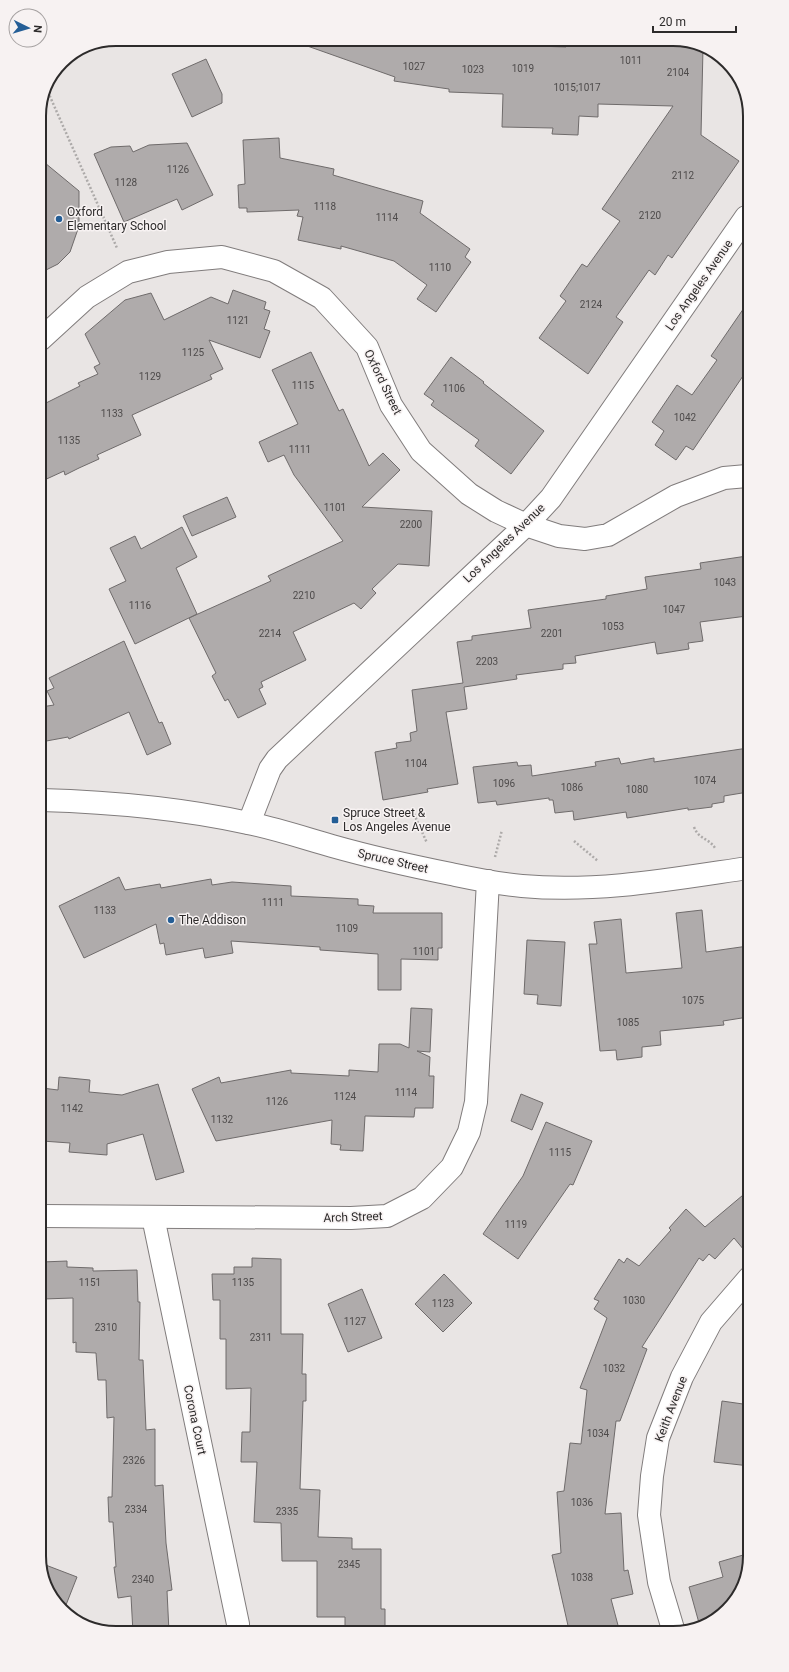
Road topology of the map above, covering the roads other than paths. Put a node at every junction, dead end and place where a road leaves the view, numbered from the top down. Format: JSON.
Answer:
{"nodes":[{"id":1,"x":743,"y":221,"type":"edge"},
{"id":2,"x":46,"y":334,"type":"edge"},
{"id":3,"x":743,"y":476,"type":"edge"},
{"id":4,"x":526,"y":525,"type":"junction"},
{"id":5,"x":46,"y":800,"type":"edge"},
{"id":6,"x":249,"y":823,"type":"junction"},
{"id":7,"x":743,"y":869,"type":"edge"},
{"id":8,"x":488,"y":881,"type":"junction"},
{"id":9,"x":46,"y":1216,"type":"edge"},
{"id":10,"x":153,"y":1216,"type":"junction"},
{"id":11,"x":743,"y":1285,"type":"edge"},
{"id":12,"x":238,"y":1624,"type":"dead end"},
{"id":13,"x":672,"y":1626,"type":"edge"}],
"edges":[{"from":1,"to":4,"type":"street","name":"Los Angeles Avenue"},
{"from":2,"to":4,"type":"street","name":"Oxford Street"},
{"from":3,"to":4,"type":"street","name":"Oxford Street"},
{"from":4,"to":6,"type":"street","name":"Los Angeles Avenue"},
{"from":5,"to":6,"type":"street","name":"Spruce Street"},
{"from":6,"to":8,"type":"street","name":"Spruce Street"},
{"from":7,"to":8,"type":"street","name":"Spruce Street"},
{"from":8,"to":10,"type":"street","name":"Arch Street"},
{"from":9,"to":10,"type":"street","name":"Arch Street"},
{"from":10,"to":12,"type":"street","name":"Corona Court"},
{"from":11,"to":13,"type":"street","name":"Keith Avenue"}]}
